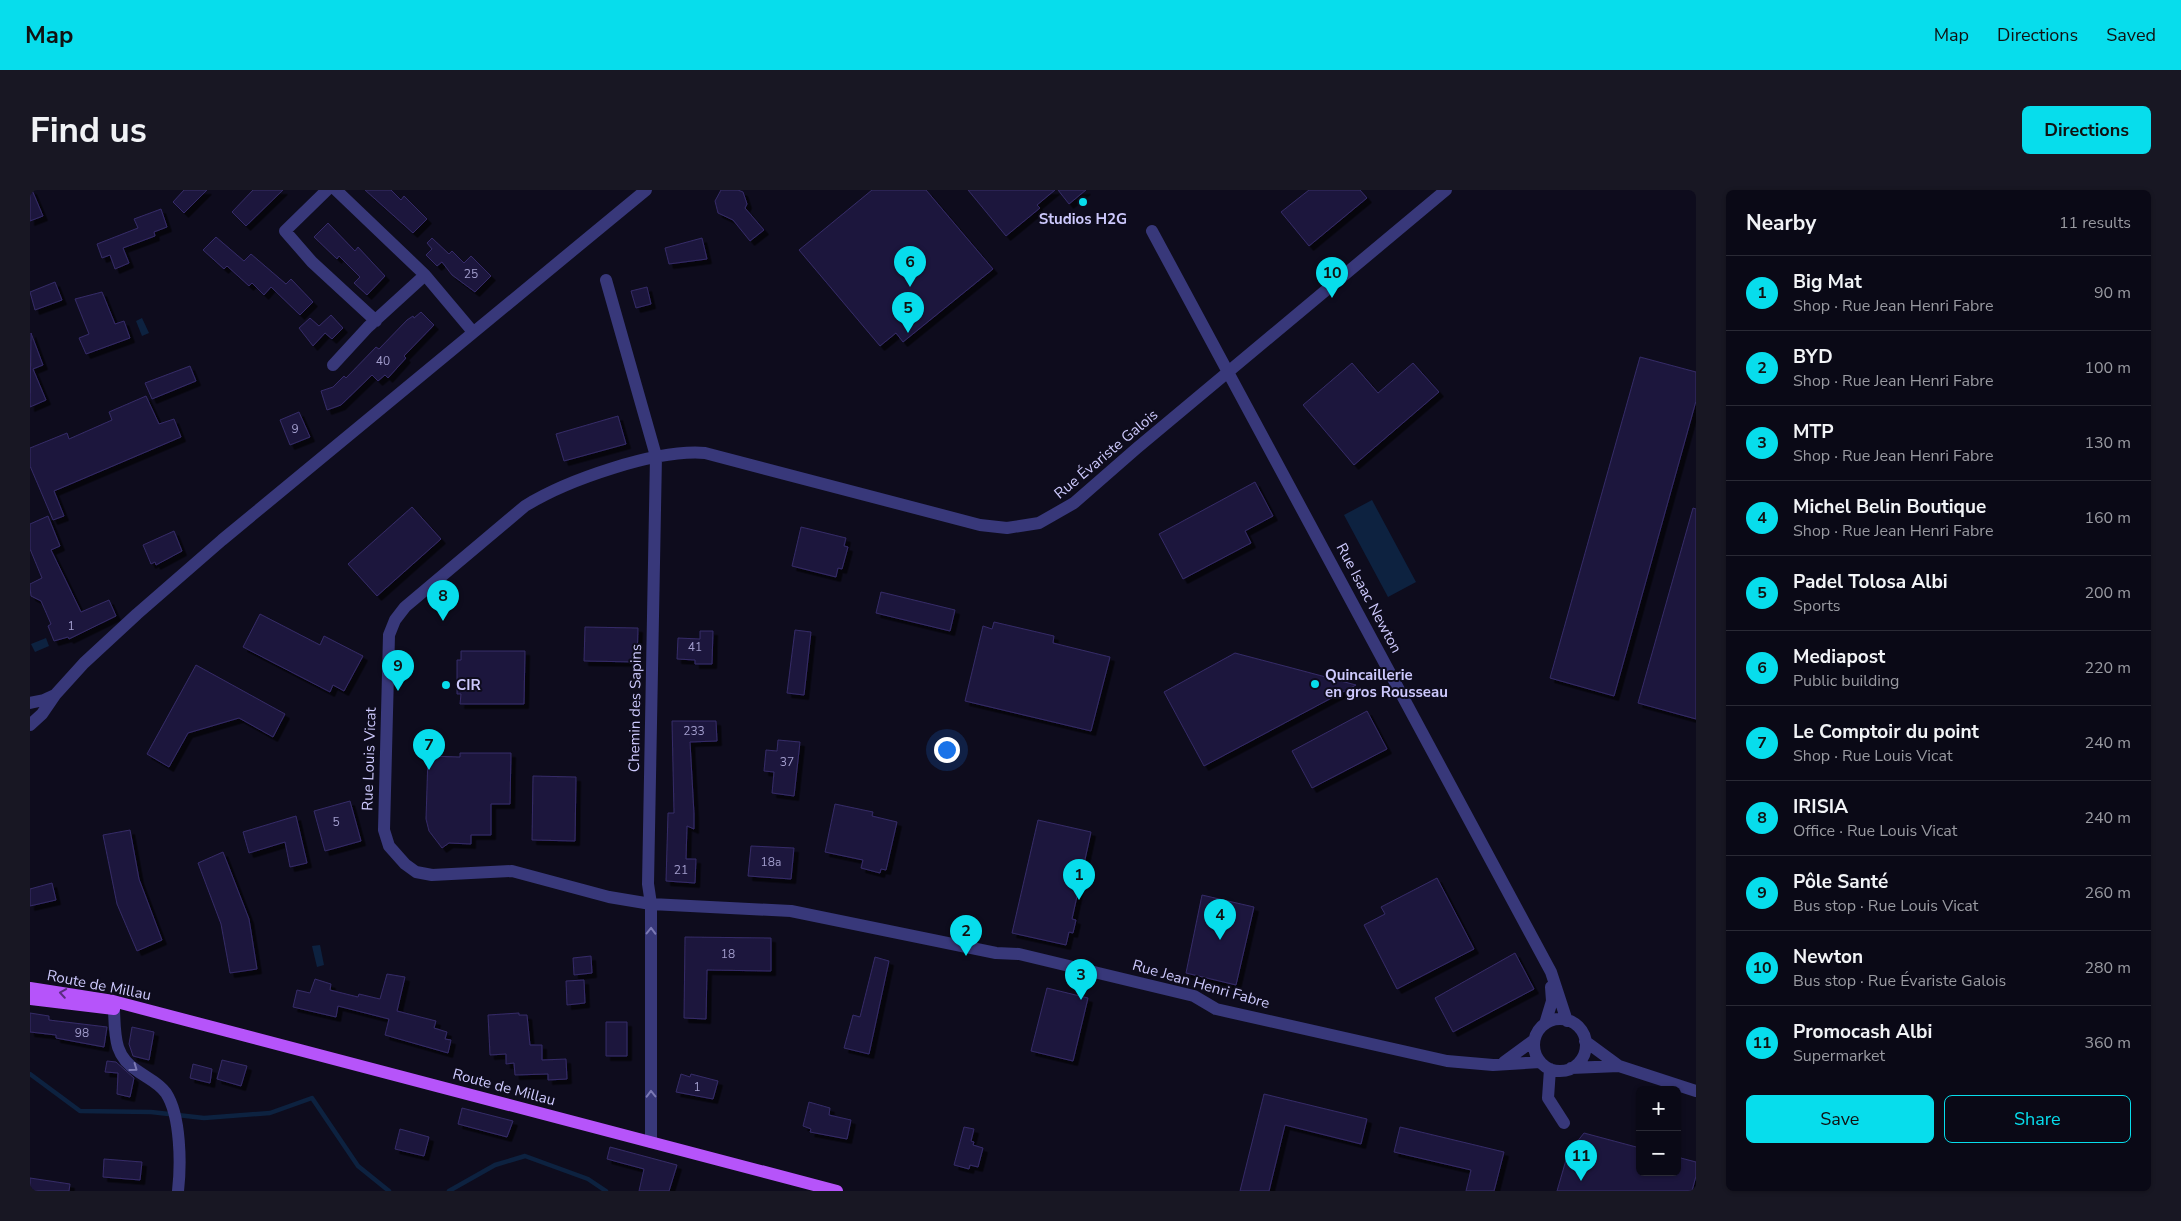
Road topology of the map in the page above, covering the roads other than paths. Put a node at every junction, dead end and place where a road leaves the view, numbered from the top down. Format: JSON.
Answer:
{"nodes":[{"id":1,"x":327,"y":190,"type":"edge"},
{"id":2,"x":336,"y":190,"type":"edge"},
{"id":3,"x":646,"y":190,"type":"edge"},
{"id":4,"x":1446,"y":190,"type":"edge"},
{"id":5,"x":1152,"y":231,"type":"dead end"},
{"id":6,"x":425,"y":275,"type":"junction"},
{"id":7,"x":606,"y":280,"type":"dead end"},
{"id":8,"x":376,"y":321,"type":"junction"},
{"id":9,"x":473,"y":332,"type":"junction"},
{"id":10,"x":333,"y":365,"type":"dead end"},
{"id":11,"x":1230,"y":372,"type":"junction"},
{"id":12,"x":656,"y":456,"type":"junction"},
{"id":13,"x":55,"y":695,"type":"junction"},
{"id":14,"x":30,"y":703,"type":"edge"},
{"id":15,"x":30,"y":725,"type":"edge"},
{"id":16,"x":651,"y":904,"type":"junction"},
{"id":17,"x":1551,"y":972,"type":"junction"},
{"id":18,"x":30,"y":988,"type":"edge"},
{"id":19,"x":30,"y":999,"type":"edge"},
{"id":20,"x":114,"y":1009,"type":"junction"},
{"id":21,"x":162,"y":1015,"type":"junction"},
{"id":22,"x":1567,"y":1021,"type":"junction"},
{"id":23,"x":1545,"y":1024,"type":"junction"},
{"id":24,"x":1534,"y":1040,"type":"junction"},
{"id":25,"x":1585,"y":1041,"type":"junction"},
{"id":26,"x":1504,"y":1062,"type":"junction"},
{"id":27,"x":1545,"y":1065,"type":"junction"},
{"id":28,"x":1618,"y":1066,"type":"junction"},
{"id":29,"x":1571,"y":1068,"type":"junction"},
{"id":30,"x":1696,"y":1092,"type":"edge"},
{"id":31,"x":1564,"y":1123,"type":"dead end"},
{"id":32,"x":651,"y":1142,"type":"junction"},
{"id":33,"x":178,"y":1191,"type":"edge"},
{"id":34,"x":837,"y":1191,"type":"edge"}],
"edges":[{"from":1,"to":8,"type":"street"},
{"from":2,"to":6,"type":"street"},
{"from":3,"to":9,"type":"street"},
{"from":4,"to":11,"type":"street","name":"Rue Évariste Galois"},
{"from":5,"to":11,"type":"street","name":"Rue Isaac Newton"},
{"from":6,"to":8,"type":"street"},
{"from":6,"to":9,"type":"street"},
{"from":7,"to":12,"type":"street","name":"Chemin des Sapins"},
{"from":8,"to":10,"type":"street"},
{"from":9,"to":13,"type":"street"},
{"from":11,"to":12,"type":"street","name":"Rue Évariste Galois"},
{"from":11,"to":17,"type":"street","name":"Rue Isaac Newton"},
{"from":12,"to":16,"type":"street","name":"Chemin des Sapins"},
{"from":12,"to":16,"type":"street","name":"Rue Louis Vicat"},
{"from":13,"to":14,"type":"street"},
{"from":13,"to":15,"type":"street"},
{"from":16,"to":26,"type":"street","name":"Rue Jean Henri Fabre"},
{"from":32,"to":16,"type":"street","name":"Chemin des Sapins","one_way":true},
{"from":17,"to":22,"type":"street","name":"Rue Isaac Newton"},
{"from":17,"to":23,"type":"street","name":"Rue Isaac Newton"},
{"from":21,"to":18,"type":"main road","name":"Route de Millau","one_way":true},
{"from":19,"to":20,"type":"main road","name":"Route de Millau"},
{"from":20,"to":21,"type":"main road","name":"Route de Millau"},
{"from":20,"to":33,"type":"street","one_way":true},
{"from":21,"to":32,"type":"main road","name":"Route de Millau"},
{"from":22,"to":23,"type":"street"},
{"from":22,"to":25,"type":"street"},
{"from":23,"to":24,"type":"street"},
{"from":24,"to":26,"type":"street"},
{"from":24,"to":27,"type":"street"},
{"from":25,"to":28,"type":"street"},
{"from":25,"to":29,"type":"street"},
{"from":26,"to":27,"type":"street","name":"Rue Jean Henri Fabre"},
{"from":27,"to":29,"type":"street"},
{"from":27,"to":31,"type":"street"},
{"from":28,"to":29,"type":"street"},
{"from":28,"to":30,"type":"street"},
{"from":32,"to":34,"type":"main road","name":"Route de Millau"}]}
